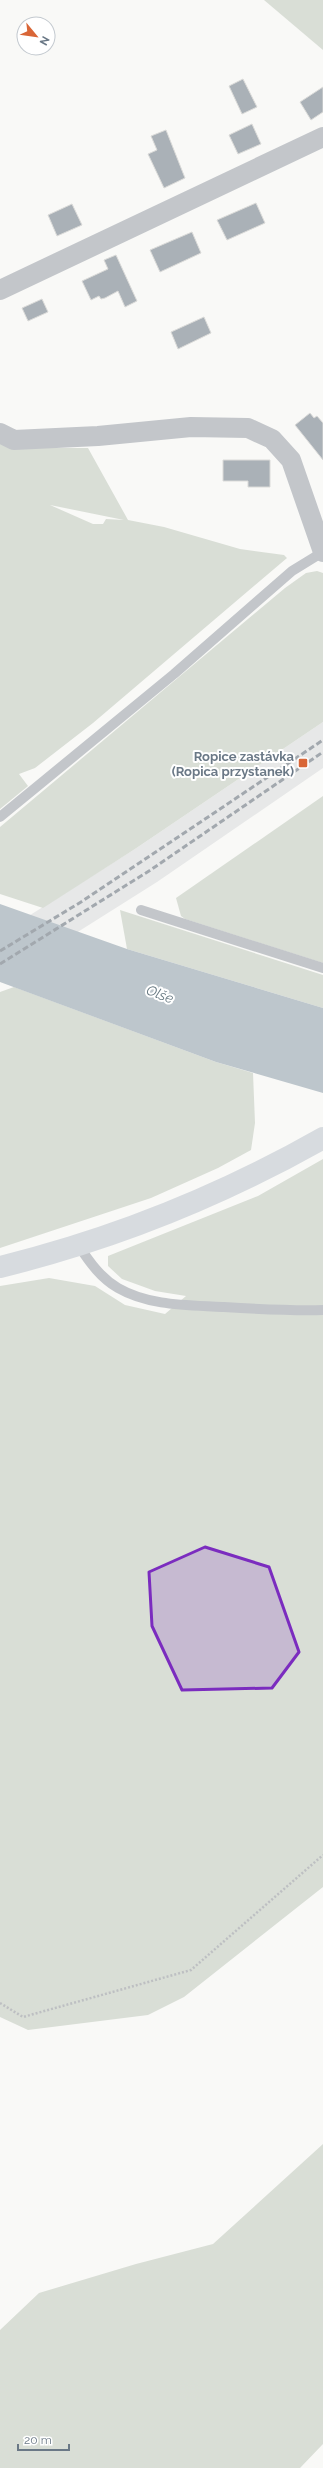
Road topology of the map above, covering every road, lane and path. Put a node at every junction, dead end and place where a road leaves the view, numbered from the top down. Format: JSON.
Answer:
{"nodes":[{"id":1,"x":323,"y":137,"type":"edge"},
{"id":2,"x":0,"y":290,"type":"edge"},
{"id":3,"x":0,"y":433,"type":"edge"},
{"id":4,"x":323,"y":552,"type":"edge"},
{"id":5,"x":0,"y":817,"type":"edge"},
{"id":6,"x":142,"y":910,"type":"dead end"},
{"id":7,"x":323,"y":968,"type":"edge"},
{"id":8,"x":323,"y":1138,"type":"edge"},
{"id":9,"x":79,"y":1246,"type":"junction"},
{"id":10,"x":0,"y":1267,"type":"edge"},
{"id":11,"x":323,"y":1310,"type":"edge"},
{"id":12,"x":323,"y":1855,"type":"edge"},
{"id":13,"x":0,"y":2003,"type":"edge"}],
"edges":[{"from":1,"to":2,"type":"street"},
{"from":3,"to":4,"type":"street"},
{"from":4,"to":5,"type":"lane"},
{"from":6,"to":7,"type":"lane"},
{"from":8,"to":9,"type":"main road"},
{"from":9,"to":10,"type":"main road"},
{"from":9,"to":11,"type":"lane"},
{"from":12,"to":13,"type":"path"}]}
